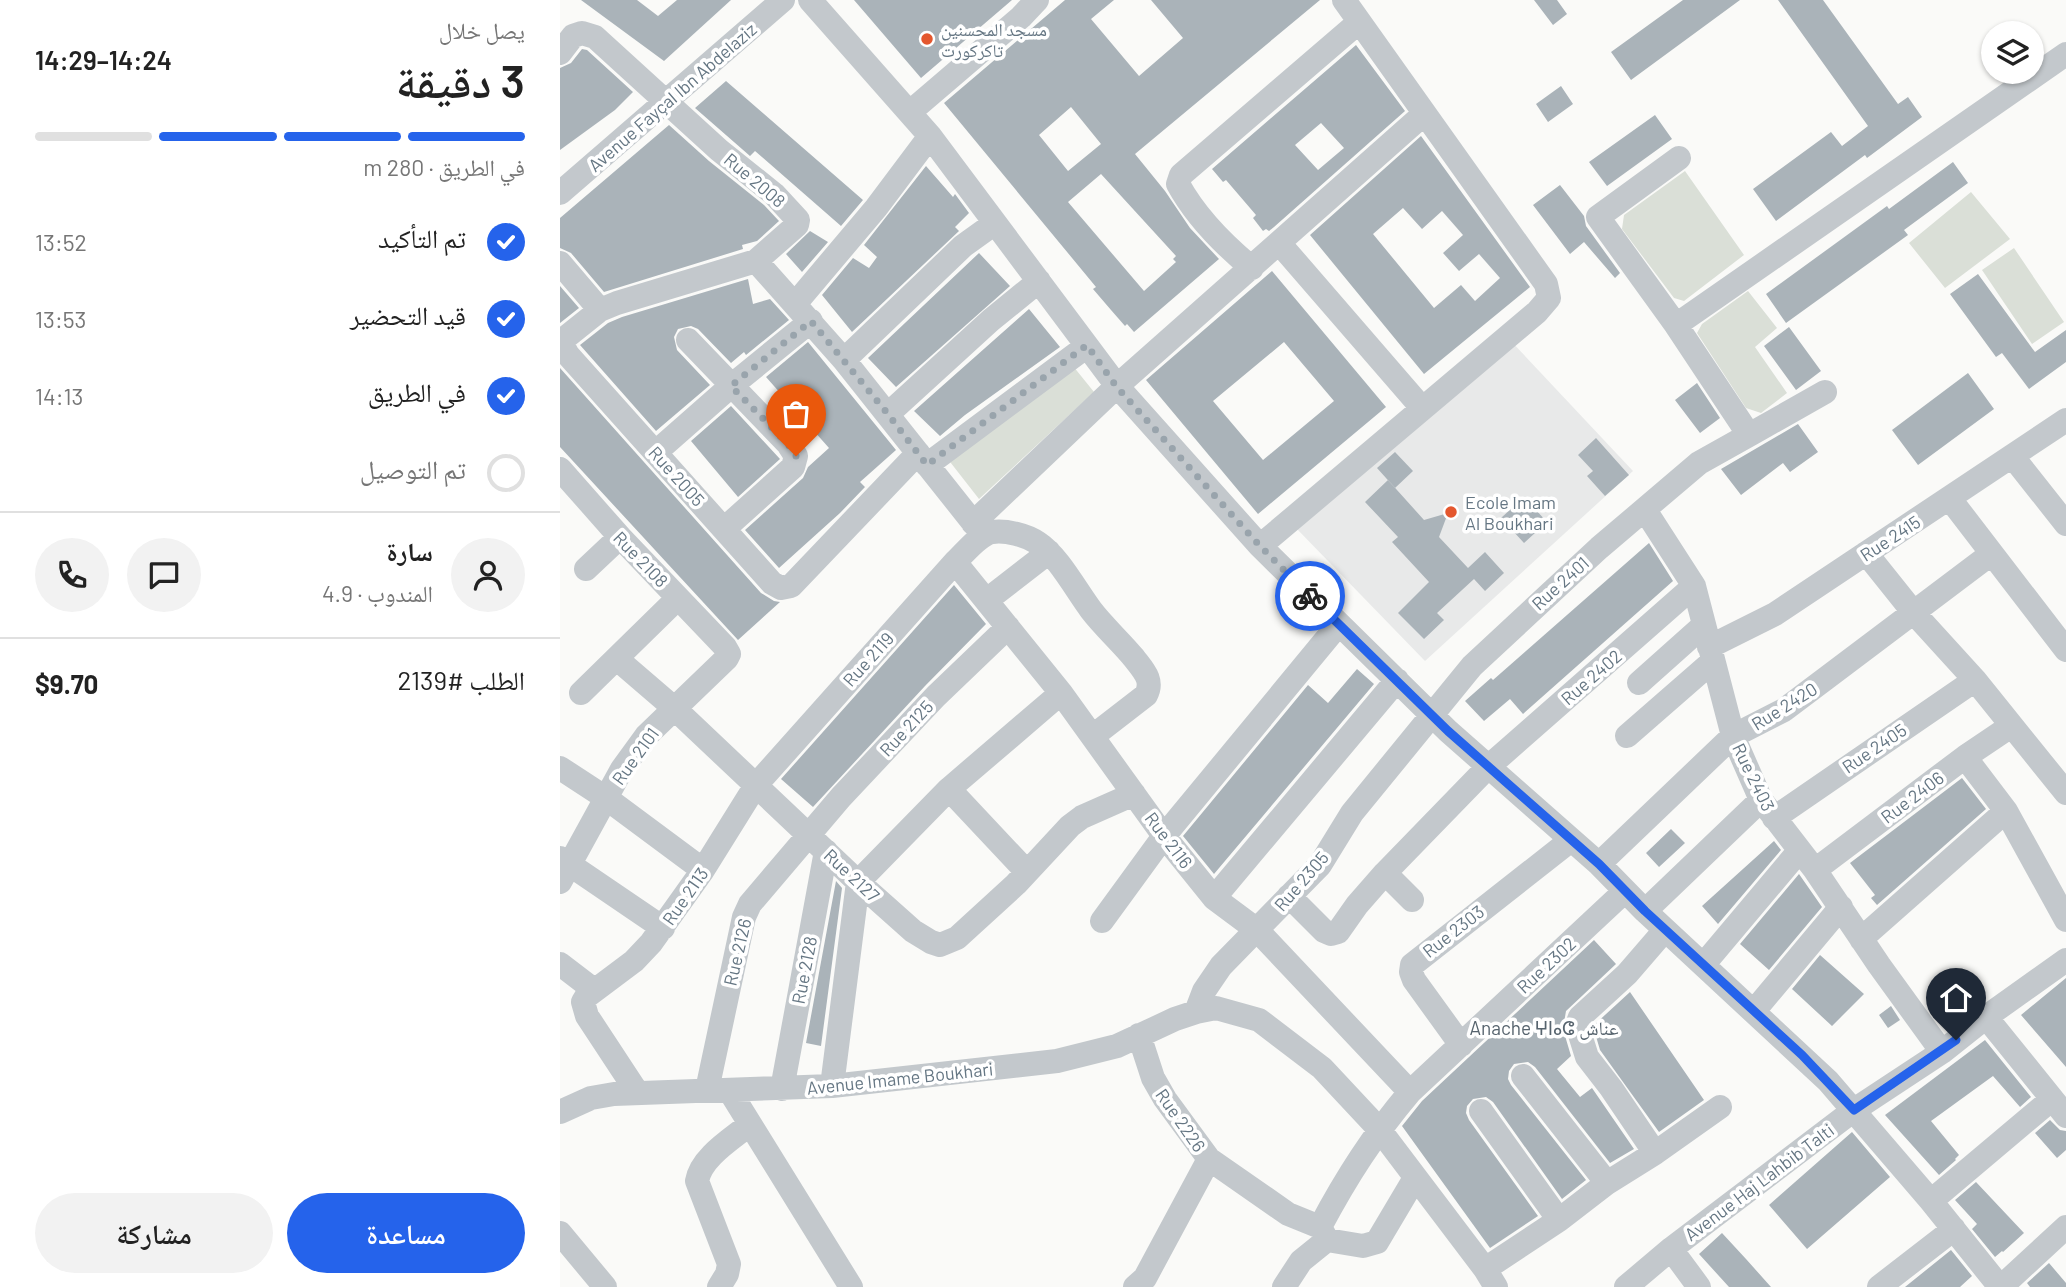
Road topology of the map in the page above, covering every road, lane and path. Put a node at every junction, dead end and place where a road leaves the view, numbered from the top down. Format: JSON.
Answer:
{"nodes":[{"id":1,"x":783,"y":0,"type":"edge"},
{"id":2,"x":810,"y":0,"type":"edge"},
{"id":3,"x":1037,"y":0,"type":"edge"},
{"id":4,"x":1344,"y":0,"type":"edge"},
{"id":5,"x":1359,"y":22,"type":"junction"},
{"id":6,"x":560,"y":54,"type":"edge"},
{"id":7,"x":2066,"y":54,"type":"edge"},
{"id":8,"x":665,"y":102,"type":"junction"},
{"id":9,"x":910,"y":112,"type":"junction"},
{"id":10,"x":1424,"y":114,"type":"junction"},
{"id":11,"x":930,"y":136,"type":"junction"},
{"id":12,"x":1679,"y":158,"type":"dead end"},
{"id":13,"x":560,"y":193,"type":"edge"},
{"id":14,"x":995,"y":223,"type":"junction"},
{"id":15,"x":1280,"y":244,"type":"junction"},
{"id":16,"x":756,"y":261,"type":"junction"},
{"id":17,"x":560,"y":263,"type":"edge"},
{"id":18,"x":1252,"y":268,"type":"junction"},
{"id":19,"x":1039,"y":281,"type":"junction"},
{"id":20,"x":600,"y":310,"type":"junction"},
{"id":21,"x":803,"y":313,"type":"junction"},
{"id":22,"x":1676,"y":325,"type":"junction"},
{"id":23,"x":688,"y":340,"type":"dead end"},
{"id":24,"x":1087,"y":345,"type":"junction"},
{"id":25,"x":564,"y":359,"type":"edge"},
{"id":26,"x":844,"y":359,"type":"junction"},
{"id":27,"x":731,"y":386,"type":"junction"},
{"id":28,"x":1116,"y":386,"type":"junction"},
{"id":29,"x":1825,"y":392,"type":"dead end"},
{"id":30,"x":1422,"y":408,"type":"junction"},
{"id":31,"x":888,"y":414,"type":"junction"},
{"id":32,"x":2066,"y":420,"type":"edge"},
{"id":33,"x":1749,"y":435,"type":"junction"},
{"id":34,"x":656,"y":452,"type":"junction"},
{"id":35,"x":2012,"y":457,"type":"junction"},
{"id":36,"x":923,"y":459,"type":"junction"},
{"id":37,"x":560,"y":469,"type":"edge"},
{"id":38,"x":1950,"y":499,"type":"junction"},
{"id":39,"x":1645,"y":510,"type":"junction"},
{"id":40,"x":2066,"y":524,"type":"edge"},
{"id":41,"x":724,"y":529,"type":"junction"},
{"id":42,"x":978,"y":529,"type":"junction"},
{"id":43,"x":620,"y":537,"type":"junction"},
{"id":44,"x":1260,"y":546,"type":"junction"},
{"id":45,"x":1049,"y":552,"type":"junction"},
{"id":46,"x":1867,"y":553,"type":"junction"},
{"id":47,"x":1991,"y":554,"type":"junction"},
{"id":48,"x":955,"y":562,"type":"junction"},
{"id":49,"x":586,"y":569,"type":"dead end"},
{"id":50,"x":1694,"y":586,"type":"junction"},
{"id":51,"x":678,"y":598,"type":"junction"},
{"id":52,"x":987,"y":600,"type":"junction"},
{"id":53,"x":1914,"y":613,"type":"junction"},
{"id":54,"x":1338,"y":625,"type":"junction"},
{"id":55,"x":1008,"y":627,"type":"junction"},
{"id":56,"x":1709,"y":645,"type":"junction"},
{"id":57,"x":725,"y":646,"type":"joint"},
{"id":58,"x":2066,"y":650,"type":"edge"},
{"id":59,"x":617,"y":659,"type":"junction"},
{"id":60,"x":1397,"y":680,"type":"junction"},
{"id":61,"x":1975,"y":680,"type":"junction"},
{"id":62,"x":1639,"y":683,"type":"dead end"},
{"id":63,"x":581,"y":693,"type":"dead end"},
{"id":64,"x":1061,"y":693,"type":"junction"},
{"id":65,"x":674,"y":708,"type":"junction"},
{"id":66,"x":1431,"y":715,"type":"junction"},
{"id":67,"x":2011,"y":726,"type":"junction"},
{"id":68,"x":1093,"y":736,"type":"junction"},
{"id":69,"x":1627,"y":736,"type":"dead end"},
{"id":70,"x":1733,"y":736,"type":"junction"},
{"id":71,"x":1965,"y":757,"type":"junction"},
{"id":72,"x":1488,"y":767,"type":"junction"},
{"id":73,"x":560,"y":768,"type":"edge"},
{"id":74,"x":756,"y":785,"type":"junction"},
{"id":75,"x":949,"y":789,"type":"junction"},
{"id":76,"x":2066,"y":793,"type":"edge"},
{"id":77,"x":1134,"y":794,"type":"junction"},
{"id":78,"x":606,"y":798,"type":"junction"},
{"id":79,"x":1767,"y":809,"type":"junction"},
{"id":80,"x":2006,"y":811,"type":"junction"},
{"id":81,"x":1164,"y":836,"type":"junction"},
{"id":82,"x":1571,"y":840,"type":"junction"},
{"id":83,"x":818,"y":842,"type":"junction"},
{"id":84,"x":1799,"y":851,"type":"junction"},
{"id":85,"x":1599,"y":864,"type":"junction"},
{"id":86,"x":564,"y":868,"type":"edge"},
{"id":87,"x":703,"y":870,"type":"junction"},
{"id":88,"x":1815,"y":870,"type":"junction"},
{"id":89,"x":1027,"y":872,"type":"junction"},
{"id":90,"x":1385,"y":873,"type":"junction"},
{"id":91,"x":858,"y":882,"type":"junction"},
{"id":92,"x":1625,"y":891,"type":"junction"},
{"id":93,"x":1289,"y":896,"type":"junction"},
{"id":94,"x":1214,"y":898,"type":"junction"},
{"id":95,"x":1412,"y":900,"type":"dead end"},
{"id":96,"x":1841,"y":907,"type":"junction"},
{"id":97,"x":1645,"y":911,"type":"junction"},
{"id":98,"x":1102,"y":920,"type":"dead end"},
{"id":99,"x":2066,"y":920,"type":"edge"},
{"id":100,"x":663,"y":928,"type":"junction"},
{"id":101,"x":1257,"y":930,"type":"junction"},
{"id":102,"x":1665,"y":930,"type":"junction"},
{"id":103,"x":1861,"y":939,"type":"junction"},
{"id":104,"x":2066,"y":960,"type":"edge"},
{"id":105,"x":560,"y":964,"type":"edge"},
{"id":106,"x":1704,"y":964,"type":"junction"},
{"id":107,"x":594,"y":990,"type":"junction"},
{"id":108,"x":1754,"y":1011,"type":"junction"},
{"id":109,"x":1196,"y":1012,"type":"junction"},
{"id":110,"x":1986,"y":1017,"type":"junction"},
{"id":111,"x":1139,"y":1035,"type":"junction"},
{"id":112,"x":1461,"y":1045,"type":"junction"},
{"id":113,"x":1942,"y":1052,"type":"junction"},
{"id":114,"x":1523,"y":1076,"type":"dead end"},
{"id":115,"x":832,"y":1086,"type":"junction"},
{"id":116,"x":782,"y":1088,"type":"junction"},
{"id":117,"x":718,"y":1090,"type":"junction"},
{"id":118,"x":637,"y":1092,"type":"junction"},
{"id":119,"x":1410,"y":1092,"type":"junction"},
{"id":120,"x":1720,"y":1107,"type":"dead end"},
{"id":121,"x":2059,"y":1108,"type":"edge"},
{"id":122,"x":1854,"y":1110,"type":"junction"},
{"id":123,"x":1481,"y":1111,"type":"dead end"},
{"id":124,"x":560,"y":1112,"type":"edge"},
{"id":125,"x":750,"y":1124,"type":"junction"},
{"id":126,"x":1380,"y":1129,"type":"junction"},
{"id":127,"x":1656,"y":1153,"type":"junction"},
{"id":128,"x":1209,"y":1159,"type":"junction"},
{"id":129,"x":1415,"y":1178,"type":"junction"},
{"id":130,"x":1607,"y":1183,"type":"junction"},
{"id":131,"x":1931,"y":1201,"type":"junction"},
{"id":132,"x":1559,"y":1220,"type":"junction"},
{"id":133,"x":2066,"y":1227,"type":"edge"},
{"id":134,"x":1954,"y":1229,"type":"junction"},
{"id":135,"x":560,"y":1233,"type":"edge"},
{"id":136,"x":1323,"y":1233,"type":"junction"},
{"id":137,"x":1671,"y":1250,"type":"junction"},
{"id":138,"x":1490,"y":1278,"type":"edge"},
{"id":139,"x":1145,"y":1284,"type":"edge"},
{"id":140,"x":605,"y":1287,"type":"edge"},
{"id":141,"x":719,"y":1287,"type":"edge"},
{"id":142,"x":851,"y":1287,"type":"edge"},
{"id":143,"x":1284,"y":1287,"type":"edge"},
{"id":144,"x":1626,"y":1287,"type":"edge"},
{"id":145,"x":1699,"y":1287,"type":"edge"},
{"id":146,"x":1879,"y":1287,"type":"edge"},
{"id":147,"x":2001,"y":1287,"type":"edge"}],
"edges":[{"from":1,"to":8,"type":"street","name":"Avenue Fayçal Ibn Abdelaziz"},
{"from":2,"to":9,"type":"street"},
{"from":3,"to":9,"type":"street"},
{"from":4,"to":5,"type":"street"},
{"from":5,"to":10,"type":"street"},
{"from":5,"to":18,"type":"street"},
{"from":6,"to":8,"type":"street"},
{"from":7,"to":22,"type":"street"},
{"from":8,"to":13,"type":"street","name":"Avenue Fayçal Ibn Abdelaziz"},
{"from":8,"to":16,"type":"street","name":"Rue 2008"},
{"from":9,"to":11,"type":"street"},
{"from":10,"to":15,"type":"street","name":"Rue 2119"},
{"from":10,"to":30,"type":"street"},
{"from":11,"to":14,"type":"street"},
{"from":11,"to":21,"type":"street"},
{"from":12,"to":22,"type":"street"},
{"from":14,"to":19,"type":"street"},
{"from":14,"to":26,"type":"street"},
{"from":15,"to":18,"type":"street","name":"Rue 2119"},
{"from":15,"to":30,"type":"street"},
{"from":16,"to":20,"type":"street"},
{"from":16,"to":21,"type":"street"},
{"from":17,"to":20,"type":"street"},
{"from":18,"to":28,"type":"street","name":"Rue 2119"},
{"from":19,"to":24,"type":"street"},
{"from":19,"to":31,"type":"street"},
{"from":20,"to":25,"type":"street"},
{"from":21,"to":26,"type":"street"},
{"from":21,"to":27,"type":"street"},
{"from":22,"to":33,"type":"street"},
{"from":23,"to":27,"type":"street"},
{"from":24,"to":28,"type":"street"},
{"from":24,"to":36,"type":"street"},
{"from":25,"to":34,"type":"street","name":"Rue 2005"},
{"from":26,"to":31,"type":"street"},
{"from":27,"to":34,"type":"street"},
{"from":27,"to":41,"type":"street"},
{"from":28,"to":42,"type":"street","name":"Rue 2119"},
{"from":28,"to":44,"type":"street"},
{"from":29,"to":33,"type":"street","name":"Rue 2401"},
{"from":30,"to":44,"type":"street"},
{"from":31,"to":36,"type":"street"},
{"from":32,"to":35,"type":"street","name":"Rue 2415"},
{"from":33,"to":39,"type":"street","name":"Rue 2401"},
{"from":34,"to":41,"type":"street","name":"Rue 2005"},
{"from":35,"to":38,"type":"street","name":"Rue 2415"},
{"from":35,"to":40,"type":"street"},
{"from":36,"to":41,"type":"street","name":"Rue 2005"},
{"from":36,"to":42,"type":"street"},
{"from":37,"to":43,"type":"street","name":"Rue 2108"},
{"from":38,"to":46,"type":"street","name":"Rue 2415"},
{"from":38,"to":47,"type":"street"},
{"from":39,"to":50,"type":"street","name":"Rue 2403"},
{"from":39,"to":66,"type":"street","name":"Rue 2401"},
{"from":42,"to":45,"type":"street"},
{"from":42,"to":48,"type":"street","name":"Rue 2119"},
{"from":43,"to":49,"type":"street"},
{"from":43,"to":51,"type":"street","name":"Rue 2108"},
{"from":44,"to":54,"type":"street"},
{"from":45,"to":52,"type":"street"},
{"from":45,"to":68,"type":"street"},
{"from":46,"to":53,"type":"street"},
{"from":46,"to":56,"type":"street","name":"Rue 2415"},
{"from":47,"to":53,"type":"street","name":"Rue 2420"},
{"from":47,"to":58,"type":"street"},
{"from":48,"to":52,"type":"street","name":"Rue 2116"},
{"from":48,"to":74,"type":"street","name":"Rue 2119"},
{"from":50,"to":56,"type":"street","name":"Rue 2403"},
{"from":50,"to":72,"type":"street","name":"Rue 2402"},
{"from":51,"to":57,"type":"street","name":"Rue 2108"},
{"from":51,"to":59,"type":"street"},
{"from":52,"to":55,"type":"street","name":"Rue 2116"},
{"from":53,"to":61,"type":"street"},
{"from":53,"to":70,"type":"street","name":"Rue 2420"},
{"from":54,"to":60,"type":"street"},
{"from":54,"to":81,"type":"street"},
{"from":55,"to":64,"type":"street","name":"Rue 2116"},
{"from":55,"to":83,"type":"street","name":"Rue 2125"},
{"from":56,"to":62,"type":"street"},
{"from":56,"to":69,"type":"street"},
{"from":56,"to":70,"type":"street","name":"Rue 2403"},
{"from":57,"to":65,"type":"street","name":"Rue 2101"},
{"from":59,"to":63,"type":"street"},
{"from":59,"to":65,"type":"street","name":"Rue 2127"},
{"from":60,"to":66,"type":"street"},
{"from":60,"to":94,"type":"street"},
{"from":61,"to":67,"type":"street"},
{"from":61,"to":79,"type":"street","name":"Rue 2405"},
{"from":64,"to":68,"type":"street","name":"Rue 2116"},
{"from":64,"to":75,"type":"street"},
{"from":65,"to":74,"type":"street","name":"Rue 2127"},
{"from":65,"to":78,"type":"street","name":"Rue 2101"},
{"from":66,"to":72,"type":"street"},
{"from":66,"to":93,"type":"street","name":"Rue 2305"},
{"from":67,"to":71,"type":"street","name":"Rue 2406"},
{"from":67,"to":76,"type":"street"},
{"from":68,"to":77,"type":"street","name":"Rue 2116"},
{"from":70,"to":79,"type":"street","name":"Rue 2403"},
{"from":70,"to":85,"type":"street","name":"Rue 2420"},
{"from":71,"to":80,"type":"street"},
{"from":71,"to":88,"type":"street","name":"Rue 2406"},
{"from":72,"to":82,"type":"street"},
{"from":72,"to":90,"type":"street","name":"Rue 2402"},
{"from":73,"to":78,"type":"street"},
{"from":74,"to":83,"type":"street","name":"Rue 2127"},
{"from":74,"to":87,"type":"street","name":"Rue 2113"},
{"from":75,"to":89,"type":"street"},
{"from":75,"to":91,"type":"street"},
{"from":77,"to":81,"type":"street","name":"Rue 2116"},
{"from":77,"to":89,"type":"street"},
{"from":78,"to":86,"type":"street","name":"Rue 2101"},
{"from":78,"to":87,"type":"street"},
{"from":79,"to":84,"type":"street","name":"Rue 2403"},
{"from":79,"to":97,"type":"street","name":"Rue 2405"},
{"from":80,"to":99,"type":"street"},
{"from":80,"to":103,"type":"street"},
{"from":81,"to":94,"type":"street","name":"Rue 2116"},
{"from":81,"to":98,"type":"street"},
{"from":82,"to":85,"type":"street"},
{"from":82,"to":112,"type":"street","name":"Rue 2303"},
{"from":83,"to":91,"type":"street","name":"Rue 2127"},
{"from":83,"to":116,"type":"street","name":"Rue 2128"},
{"from":83,"to":117,"type":"street","name":"Rue 2126"},
{"from":84,"to":88,"type":"street","name":"Rue 2403"},
{"from":84,"to":106,"type":"street"},
{"from":85,"to":92,"type":"street"},
{"from":86,"to":100,"type":"street"},
{"from":87,"to":100,"type":"street","name":"Rue 2113"},
{"from":88,"to":96,"type":"street","name":"Rue 2403"},
{"from":89,"to":91,"type":"street","name":"Rue 2127"},
{"from":90,"to":93,"type":"street","name":"Rue 2402"},
{"from":90,"to":95,"type":"street"},
{"from":91,"to":115,"type":"street"},
{"from":92,"to":97,"type":"street"},
{"from":92,"to":112,"type":"street","name":"Rue 2302"},
{"from":93,"to":101,"type":"street","name":"Rue 2305"},
{"from":94,"to":101,"type":"street","name":"Rue 2116"},
{"from":96,"to":103,"type":"street","name":"Rue 2403"},
{"from":96,"to":108,"type":"street"},
{"from":97,"to":102,"type":"street"},
{"from":100,"to":107,"type":"street","name":"Rue 2113"},
{"from":101,"to":109,"type":"street","name":"Rue 2305"},
{"from":101,"to":119,"type":"street","name":"Rue 2116"},
{"from":102,"to":106,"type":"street"},
{"from":102,"to":127,"type":"street"},
{"from":103,"to":113,"type":"street","name":"Rue 2403"},
{"from":104,"to":110,"type":"street","name":"Avenue Haj Lahbib Talti"},
{"from":105,"to":107,"type":"street"},
{"from":106,"to":108,"type":"street"},
{"from":107,"to":118,"type":"street"},
{"from":108,"to":122,"type":"street"},
{"from":109,"to":111,"type":"street","name":"Avenue Imame Boukhari"},
{"from":109,"to":126,"type":"street","name":"Avenue Imame Boukhari"},
{"from":110,"to":113,"type":"street","name":"Avenue Haj Lahbib Talti"},
{"from":110,"to":121,"type":"street"},
{"from":111,"to":115,"type":"street","name":"Avenue Imame Boukhari"},
{"from":111,"to":128,"type":"street","name":"Rue 2226"},
{"from":112,"to":119,"type":"street","name":"Rue 2302"},
{"from":113,"to":122,"type":"street","name":"Avenue Haj Lahbib Talti"},
{"from":114,"to":130,"type":"street"},
{"from":115,"to":116,"type":"street","name":"Avenue Imame Boukhari"},
{"from":116,"to":117,"type":"street","name":"Avenue Imame Boukhari"},
{"from":117,"to":118,"type":"street","name":"Avenue Imame Boukhari"},
{"from":117,"to":125,"type":"street"},
{"from":118,"to":124,"type":"street","name":"Avenue Imame Boukhari"},
{"from":119,"to":126,"type":"street","name":"Rue 2302"},
{"from":120,"to":127,"type":"street"},
{"from":121,"to":131,"type":"street"},
{"from":122,"to":131,"type":"street"},
{"from":122,"to":137,"type":"street","name":"Avenue Haj Lahbib Talti"},
{"from":123,"to":132,"type":"street"},
{"from":125,"to":141,"type":"street"},
{"from":125,"to":142,"type":"street"},
{"from":126,"to":129,"type":"street","name":"Avenue Imame Boukhari"},
{"from":126,"to":136,"type":"street","name":"Rue 2302"},
{"from":127,"to":130,"type":"street"},
{"from":128,"to":136,"type":"street","name":"Rue 2226"},
{"from":128,"to":139,"type":"street"},
{"from":129,"to":136,"type":"street","name":"Rue 2226"},
{"from":129,"to":138,"type":"street","name":"Avenue Imame Boukhari"},
{"from":130,"to":132,"type":"street"},
{"from":131,"to":134,"type":"street"},
{"from":132,"to":138,"type":"street"},
{"from":133,"to":147,"type":"street"},
{"from":134,"to":146,"type":"street"},
{"from":134,"to":147,"type":"street"},
{"from":135,"to":140,"type":"street"},
{"from":136,"to":143,"type":"street"},
{"from":137,"to":144,"type":"street","name":"Avenue Haj Lahbib Talti"},
{"from":137,"to":145,"type":"street"}]}
